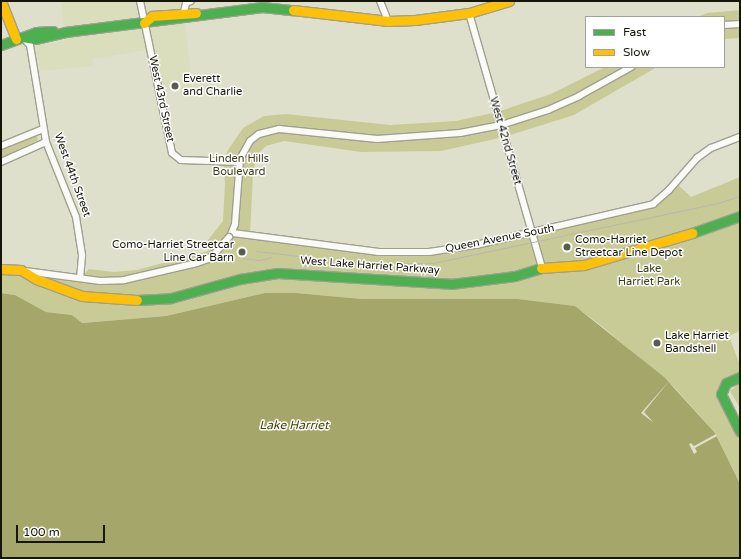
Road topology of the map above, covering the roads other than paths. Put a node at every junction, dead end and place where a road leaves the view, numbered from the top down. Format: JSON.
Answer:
{"nodes":[{"id":1,"x":1,"y":1,"type":"edge"},
{"id":2,"x":140,"y":1,"type":"edge"},
{"id":3,"x":191,"y":1,"type":"edge"},
{"id":4,"x":380,"y":1,"type":"edge"},
{"id":5,"x":508,"y":1,"type":"edge"},
{"id":6,"x":184,"y":12,"type":"junction"},
{"id":7,"x":205,"y":14,"type":"junction"},
{"id":8,"x":469,"y":14,"type":"junction"},
{"id":9,"x":144,"y":22,"type":"junction"},
{"id":10,"x":388,"y":22,"type":"junction"},
{"id":11,"x":740,"y":24,"type":"edge"},
{"id":12,"x":725,"y":25,"type":"edge"},
{"id":13,"x":19,"y":38,"type":"junction"},
{"id":14,"x":1,"y":46,"type":"edge"},
{"id":15,"x":629,"y":68,"type":"edge"},
{"id":16,"x":501,"y":125,"type":"junction"},
{"id":17,"x":43,"y":129,"type":"junction"},
{"id":18,"x":740,"y":137,"type":"edge"},
{"id":19,"x":46,"y":142,"type":"junction"},
{"id":20,"x":1,"y":146,"type":"edge"},
{"id":21,"x":1,"y":162,"type":"edge"},
{"id":22,"x":239,"y":162,"type":"junction"},
{"id":23,"x":740,"y":216,"type":"edge"},
{"id":24,"x":532,"y":233,"type":"junction"},
{"id":25,"x":231,"y":235,"type":"junction"},
{"id":26,"x":542,"y":268,"type":"junction"},
{"id":27,"x":1,"y":269,"type":"edge"},
{"id":28,"x":22,"y":270,"type":"junction"},
{"id":29,"x":80,"y":278,"type":"junction"},
{"id":30,"x":740,"y":377,"type":"edge"},
{"id":31,"x":740,"y":432,"type":"edge"}],
"edges":[{"from":1,"to":13,"type":"street","name":"West 44th Street"},
{"from":2,"to":9,"type":"street","name":"West 43rd Street"},
{"from":3,"to":6,"type":"street"},
{"from":4,"to":10,"type":"street"},
{"from":5,"to":8,"type":"street"},
{"from":6,"to":7,"type":"street"},
{"from":6,"to":9,"type":"street"},
{"from":7,"to":9,"type":"street"},
{"from":7,"to":10,"type":"street"},
{"from":8,"to":10,"type":"street"},
{"from":8,"to":16,"type":"street","name":"West 42nd Street"},
{"from":9,"to":13,"type":"street"},
{"from":9,"to":22,"type":"street","name":"West 43rd Street"},
{"from":11,"to":12,"type":"street"},
{"from":13,"to":14,"type":"street"},
{"from":13,"to":17,"type":"street","name":"West 44th Street"},
{"from":15,"to":16,"type":"street"},
{"from":16,"to":22,"type":"street"},
{"from":16,"to":24,"type":"street","name":"West 42nd Street"},
{"from":17,"to":19,"type":"street","name":"West 44th Street"},
{"from":17,"to":20,"type":"street"},
{"from":18,"to":24,"type":"street","name":"Queen Avenue South"},
{"from":19,"to":21,"type":"street"},
{"from":19,"to":29,"type":"street","name":"West 44th Street"},
{"from":22,"to":25,"type":"street"},
{"from":23,"to":26,"type":"street","name":"West Lake Harriet Parkway"},
{"from":24,"to":25,"type":"street","name":"Queen Avenue South"},
{"from":24,"to":26,"type":"street","name":"West 42nd Street"},
{"from":25,"to":29,"type":"street","name":"West Lake Harriet Parkway","bridge":true},
{"from":26,"to":28,"type":"street","name":"West Lake Harriet Parkway"},
{"from":27,"to":28,"type":"street","name":"West Lake Harriet Parkway"},
{"from":28,"to":29,"type":"street","name":"West Lake Harriet Parkway"},
{"from":30,"to":31,"type":"street"}]}
